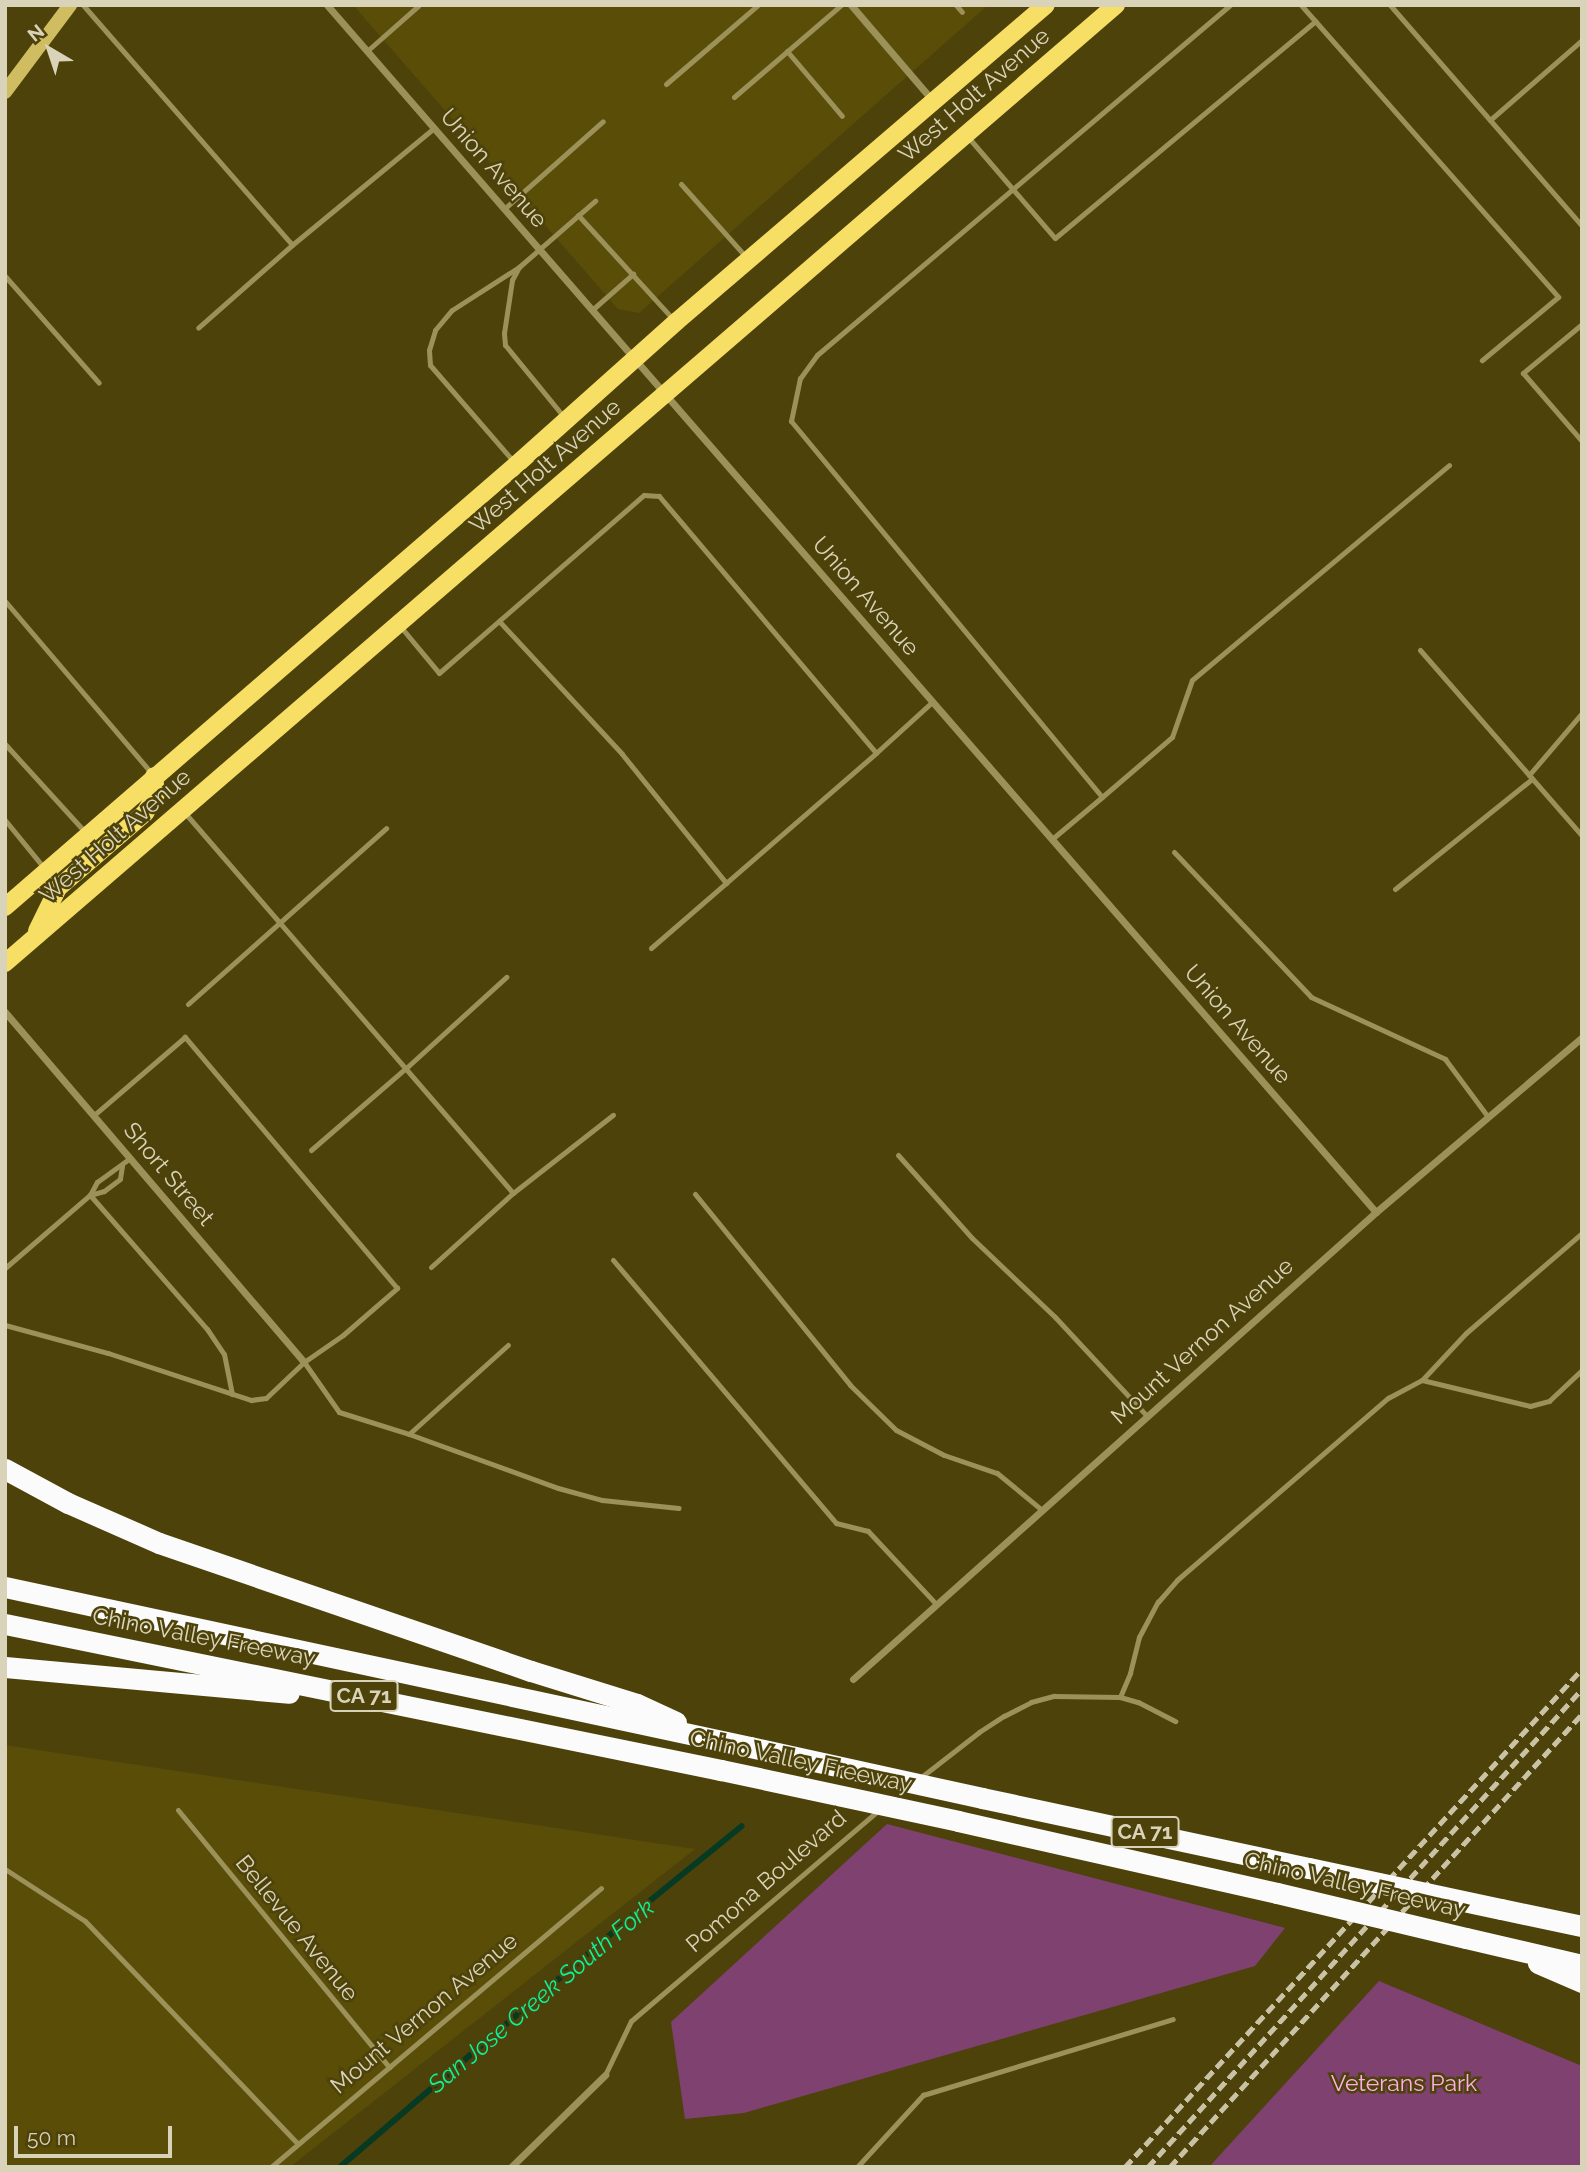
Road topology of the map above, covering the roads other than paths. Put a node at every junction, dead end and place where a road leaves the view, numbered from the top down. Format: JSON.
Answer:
{"nodes":[{"id":1,"x":70,"y":5,"type":"edge"},
{"id":2,"x":83,"y":5,"type":"edge"},
{"id":3,"x":327,"y":5,"type":"edge"},
{"id":4,"x":419,"y":5,"type":"edge"},
{"id":5,"x":758,"y":5,"type":"edge"},
{"id":6,"x":841,"y":5,"type":"edge"},
{"id":7,"x":851,"y":5,"type":"edge"},
{"id":8,"x":956,"y":5,"type":"edge"},
{"id":9,"x":1046,"y":5,"type":"edge"},
{"id":10,"x":1116,"y":5,"type":"edge"},
{"id":11,"x":1230,"y":5,"type":"edge"},
{"id":12,"x":1301,"y":5,"type":"edge"},
{"id":13,"x":1390,"y":5,"type":"edge"},
{"id":14,"x":962,"y":12,"type":"dead end"},
{"id":15,"x":1315,"y":21,"type":"junction"},
{"id":16,"x":1582,"y":40,"type":"edge"},
{"id":17,"x":367,"y":51,"type":"junction"},
{"id":18,"x":787,"y":51,"type":"junction"},
{"id":19,"x":666,"y":84,"type":"dead end"},
{"id":20,"x":5,"y":92,"type":"edge"},
{"id":21,"x":734,"y":97,"type":"dead end"},
{"id":22,"x":933,"y":102,"type":"junction"},
{"id":23,"x":842,"y":116,"type":"dead end"},
{"id":24,"x":1490,"y":120,"type":"junction"},
{"id":25,"x":603,"y":121,"type":"dead end"},
{"id":26,"x":434,"y":128,"type":"junction"},
{"id":27,"x":966,"y":134,"type":"junction"},
{"id":28,"x":681,"y":184,"type":"dead end"},
{"id":29,"x":1012,"y":189,"type":"junction"},
{"id":30,"x":595,"y":201,"type":"dead end"},
{"id":31,"x":504,"y":209,"type":"junction"},
{"id":32,"x":578,"y":215,"type":"junction"},
{"id":33,"x":1582,"y":226,"type":"edge"},
{"id":34,"x":292,"y":246,"type":"junction"},
{"id":35,"x":538,"y":249,"type":"junction"},
{"id":36,"x":748,"y":260,"type":"junction"},
{"id":37,"x":519,"y":267,"type":"junction"},
{"id":38,"x":633,"y":274,"type":"junction"},
{"id":39,"x":5,"y":276,"type":"edge"},
{"id":40,"x":592,"y":310,"type":"junction"},
{"id":41,"x":676,"y":322,"type":"junction"},
{"id":42,"x":1582,"y":324,"type":"edge"},
{"id":43,"x":198,"y":328,"type":"dead end"},
{"id":44,"x":634,"y":360,"type":"junction"},
{"id":45,"x":1482,"y":360,"type":"dead end"},
{"id":46,"x":99,"y":383,"type":"dead end"},
{"id":47,"x":665,"y":394,"type":"junction"},
{"id":48,"x":566,"y":420,"type":"junction"},
{"id":49,"x":1582,"y":441,"type":"edge"},
{"id":50,"x":516,"y":465,"type":"junction"},
{"id":51,"x":1448,"y":465,"type":"dead end"},
{"id":52,"x":5,"y":601,"type":"edge"},
{"id":53,"x":499,"y":621,"type":"junction"},
{"id":54,"x":398,"y":624,"type":"junction"},
{"id":55,"x":1420,"y":650,"type":"dead end"},
{"id":56,"x":932,"y":702,"type":"junction"},
{"id":57,"x":1582,"y":713,"type":"edge"},
{"id":58,"x":5,"y":744,"type":"edge"},
{"id":59,"x":876,"y":753,"type":"junction"},
{"id":60,"x":154,"y":776,"type":"junction"},
{"id":61,"x":1530,"y":777,"type":"junction"},
{"id":62,"x":1102,"y":797,"type":"junction"},
{"id":63,"x":183,"y":810,"type":"junction"},
{"id":64,"x":5,"y":820,"type":"edge"},
{"id":65,"x":386,"y":828,"type":"dead end"},
{"id":66,"x":87,"y":835,"type":"junction"},
{"id":67,"x":1582,"y":836,"type":"edge"},
{"id":68,"x":1052,"y":839,"type":"junction"},
{"id":69,"x":1174,"y":852,"type":"dead end"},
{"id":70,"x":46,"y":871,"type":"junction"},
{"id":71,"x":726,"y":883,"type":"junction"},
{"id":72,"x":1395,"y":889,"type":"dead end"},
{"id":73,"x":5,"y":907,"type":"edge"},
{"id":74,"x":280,"y":925,"type":"junction"},
{"id":75,"x":33,"y":939,"type":"junction"},
{"id":76,"x":651,"y":948,"type":"dead end"},
{"id":77,"x":5,"y":963,"type":"edge"},
{"id":78,"x":506,"y":977,"type":"dead end"},
{"id":79,"x":188,"y":1004,"type":"dead end"},
{"id":80,"x":5,"y":1012,"type":"edge"},
{"id":81,"x":1582,"y":1037,"type":"edge"},
{"id":82,"x":405,"y":1069,"type":"junction"},
{"id":83,"x":94,"y":1115,"type":"junction"},
{"id":84,"x":612,"y":1115,"type":"dead end"},
{"id":85,"x":1488,"y":1117,"type":"junction"},
{"id":86,"x":311,"y":1150,"type":"dead end"},
{"id":87,"x":898,"y":1155,"type":"dead end"},
{"id":88,"x":130,"y":1158,"type":"junction"},
{"id":89,"x":122,"y":1166,"type":"junction"},
{"id":90,"x":513,"y":1194,"type":"junction"},
{"id":91,"x":695,"y":1194,"type":"dead end"},
{"id":92,"x":90,"y":1195,"type":"junction"},
{"id":93,"x":1376,"y":1212,"type":"junction"},
{"id":94,"x":1582,"y":1233,"type":"edge"},
{"id":95,"x":613,"y":1260,"type":"dead end"},
{"id":96,"x":431,"y":1267,"type":"dead end"},
{"id":97,"x":5,"y":1268,"type":"edge"},
{"id":98,"x":5,"y":1325,"type":"edge"},
{"id":99,"x":508,"y":1345,"type":"dead end"},
{"id":100,"x":304,"y":1362,"type":"junction"},
{"id":101,"x":1582,"y":1370,"type":"edge"},
{"id":102,"x":1422,"y":1380,"type":"junction"},
{"id":103,"x":232,"y":1394,"type":"junction"},
{"id":104,"x":1147,"y":1416,"type":"junction"},
{"id":105,"x":409,"y":1434,"type":"junction"},
{"id":106,"x":5,"y":1469,"type":"edge"},
{"id":107,"x":679,"y":1508,"type":"dead end"},
{"id":108,"x":1042,"y":1510,"type":"junction"},
{"id":109,"x":5,"y":1587,"type":"edge"},
{"id":110,"x":936,"y":1604,"type":"junction"},
{"id":111,"x":5,"y":1624,"type":"edge"},
{"id":112,"x":5,"y":1667,"type":"edge"},
{"id":113,"x":853,"y":1679,"type":"dead end"},
{"id":114,"x":1120,"y":1697,"type":"junction"},
{"id":115,"x":404,"y":1704,"type":"junction"},
{"id":116,"x":1175,"y":1721,"type":"dead end"},
{"id":117,"x":710,"y":1738,"type":"junction"},
{"id":118,"x":906,"y":1789,"type":"dead end"},
{"id":119,"x":895,"y":1798,"type":"dead end"},
{"id":120,"x":178,"y":1810,"type":"dead end"},
{"id":121,"x":5,"y":1869,"type":"edge"},
{"id":122,"x":601,"y":1888,"type":"dead end"},
{"id":123,"x":1582,"y":1926,"type":"edge"},
{"id":124,"x":1508,"y":1948,"type":"junction"},
{"id":125,"x":1582,"y":1965,"type":"edge"},
{"id":126,"x":1582,"y":1982,"type":"edge"},
{"id":127,"x":1173,"y":2018,"type":"dead end"},
{"id":128,"x":389,"y":2067,"type":"junction"},
{"id":129,"x":605,"y":2074,"type":"joint"},
{"id":130,"x":298,"y":2144,"type":"junction"},
{"id":131,"x":271,"y":2167,"type":"edge"},
{"id":132,"x":511,"y":2167,"type":"edge"},
{"id":133,"x":856,"y":2167,"type":"edge"}],
"edges":[{"from":1,"to":20,"type":"street"},
{"from":2,"to":34,"type":"lane"},
{"from":3,"to":17,"type":"street","name":"Union Avenue"},
{"from":4,"to":17,"type":"lane"},
{"from":5,"to":19,"type":"lane"},
{"from":6,"to":18,"type":"lane"},
{"from":7,"to":22,"type":"street"},
{"from":8,"to":14,"type":"lane"},
{"from":9,"to":22,"type":"main road","name":"West Holt Avenue"},
{"from":10,"to":27,"type":"main road","name":"West Holt Avenue"},
{"from":11,"to":29,"type":"lane"},
{"from":12,"to":15,"type":"lane"},
{"from":13,"to":24,"type":"lane"},
{"from":15,"to":29,"type":"lane"},
{"from":15,"to":45,"type":"lane"},
{"from":16,"to":24,"type":"lane"},
{"from":17,"to":26,"type":"street","name":"Union Avenue"},
{"from":18,"to":21,"type":"lane"},
{"from":18,"to":23,"type":"lane"},
{"from":22,"to":36,"type":"main road","name":"West Holt Avenue"},
{"from":24,"to":33,"type":"lane"},
{"from":25,"to":31,"type":"lane"},
{"from":26,"to":31,"type":"street","name":"Union Avenue"},
{"from":26,"to":34,"type":"lane"},
{"from":27,"to":29,"type":"lane"},
{"from":27,"to":47,"type":"main road","name":"West Holt Avenue"},
{"from":28,"to":36,"type":"lane"},
{"from":29,"to":62,"type":"lane"},
{"from":30,"to":32,"type":"lane"},
{"from":31,"to":35,"type":"street","name":"Union Avenue"},
{"from":32,"to":35,"type":"lane"},
{"from":32,"to":38,"type":"lane"},
{"from":34,"to":43,"type":"lane"},
{"from":35,"to":37,"type":"lane"},
{"from":35,"to":40,"type":"street","name":"Union Avenue"},
{"from":36,"to":41,"type":"main road","name":"West Holt Avenue"},
{"from":37,"to":48,"type":"lane"},
{"from":37,"to":50,"type":"lane"},
{"from":38,"to":40,"type":"lane"},
{"from":38,"to":41,"type":"lane"},
{"from":39,"to":46,"type":"lane"},
{"from":40,"to":44,"type":"street","name":"Union Avenue"},
{"from":41,"to":44,"type":"main road","name":"West Holt Avenue"},
{"from":42,"to":49,"type":"lane"},
{"from":44,"to":47,"type":"street","name":"Union Avenue"},
{"from":44,"to":48,"type":"main road","name":"West Holt Avenue"},
{"from":47,"to":54,"type":"main road","name":"West Holt Avenue"},
{"from":47,"to":56,"type":"street","name":"Union Avenue"},
{"from":48,"to":50,"type":"main road","name":"West Holt Avenue"},
{"from":50,"to":60,"type":"main road","name":"West Holt Avenue"},
{"from":51,"to":62,"type":"lane"},
{"from":52,"to":60,"type":"lane"},
{"from":53,"to":54,"type":"lane"},
{"from":53,"to":59,"type":"lane"},
{"from":53,"to":71,"type":"lane"},
{"from":54,"to":63,"type":"main road","name":"West Holt Avenue"},
{"from":55,"to":61,"type":"lane"},
{"from":56,"to":59,"type":"lane"},
{"from":56,"to":68,"type":"street","name":"Union Avenue"},
{"from":57,"to":61,"type":"lane"},
{"from":58,"to":66,"type":"lane"},
{"from":59,"to":71,"type":"lane"},
{"from":60,"to":66,"type":"main road","name":"West Holt Avenue"},
{"from":60,"to":75,"type":"main road"},
{"from":61,"to":67,"type":"lane"},
{"from":61,"to":72,"type":"lane"},
{"from":62,"to":68,"type":"lane"},
{"from":63,"to":74,"type":"lane"},
{"from":63,"to":75,"type":"main road","name":"West Holt Avenue"},
{"from":64,"to":70,"type":"lane"},
{"from":65,"to":74,"type":"lane"},
{"from":66,"to":70,"type":"main road","name":"West Holt Avenue"},
{"from":68,"to":93,"type":"street","name":"Union Avenue"},
{"from":69,"to":85,"type":"lane"},
{"from":70,"to":73,"type":"main road","name":"West Holt Avenue"},
{"from":71,"to":76,"type":"lane"},
{"from":74,"to":79,"type":"lane"},
{"from":74,"to":82,"type":"lane"},
{"from":75,"to":77,"type":"main road","name":"West Holt Avenue"},
{"from":78,"to":82,"type":"lane"},
{"from":80,"to":83,"type":"street","name":"Short Street"},
{"from":81,"to":85,"type":"street","name":"Mount Vernon Avenue"},
{"from":82,"to":86,"type":"lane"},
{"from":82,"to":90,"type":"lane"},
{"from":83,"to":88,"type":"street","name":"Short Street"},
{"from":83,"to":100,"type":"lane"},
{"from":84,"to":90,"type":"lane"},
{"from":85,"to":93,"type":"street","name":"Mount Vernon Avenue"},
{"from":87,"to":104,"type":"lane"},
{"from":88,"to":89,"type":"lane"},
{"from":88,"to":100,"type":"street","name":"Short Street"},
{"from":89,"to":92,"type":"lane"},
{"from":89,"to":92,"type":"lane"},
{"from":90,"to":96,"type":"lane"},
{"from":91,"to":108,"type":"lane"},
{"from":92,"to":97,"type":"lane"},
{"from":92,"to":103,"type":"lane"},
{"from":93,"to":104,"type":"street","name":"Mount Vernon Avenue"},
{"from":94,"to":102,"type":"lane"},
{"from":95,"to":110,"type":"lane"},
{"from":98,"to":103,"type":"lane"},
{"from":99,"to":105,"type":"lane"},
{"from":100,"to":103,"type":"lane"},
{"from":100,"to":105,"type":"lane"},
{"from":101,"to":102,"type":"lane"},
{"from":102,"to":114,"type":"lane"},
{"from":104,"to":108,"type":"street","name":"Mount Vernon Avenue"},
{"from":105,"to":107,"type":"lane"},
{"from":106,"to":117,"type":"highway"},
{"from":108,"to":110,"type":"street","name":"Mount Vernon Avenue"},
{"from":109,"to":117,"type":"highway","name":"Chino Valley Freeway","number":"CA 71"},
{"from":110,"to":113,"type":"street","name":"Mount Vernon Avenue"},
{"from":111,"to":115,"type":"highway","name":"Chino Valley Freeway","number":"CA 71"},
{"from":112,"to":115,"type":"highway"},
{"from":114,"to":116,"type":"lane"},
{"from":114,"to":118,"type":"lane"},
{"from":115,"to":124,"type":"highway","name":"Chino Valley Freeway","number":"CA 71","bridge":true},
{"from":117,"to":123,"type":"highway","name":"Chino Valley Freeway","number":"CA 71","bridge":true},
{"from":119,"to":129,"type":"lane","name":"Pomona Boulevard"},
{"from":120,"to":128,"type":"lane","name":"Bellevue Avenue"},
{"from":121,"to":130,"type":"lane"},
{"from":122,"to":128,"type":"lane","name":"Mount Vernon Avenue"},
{"from":124,"to":125,"type":"highway","name":"Chino Valley Freeway","number":"CA 71"},
{"from":124,"to":126,"type":"highway"},
{"from":127,"to":133,"type":"lane"},
{"from":128,"to":130,"type":"lane","name":"Mount Vernon Avenue"},
{"from":129,"to":132,"type":"street","name":"Pomona Boulevard"},
{"from":130,"to":131,"type":"lane","name":"Mount Vernon Avenue"}]}
